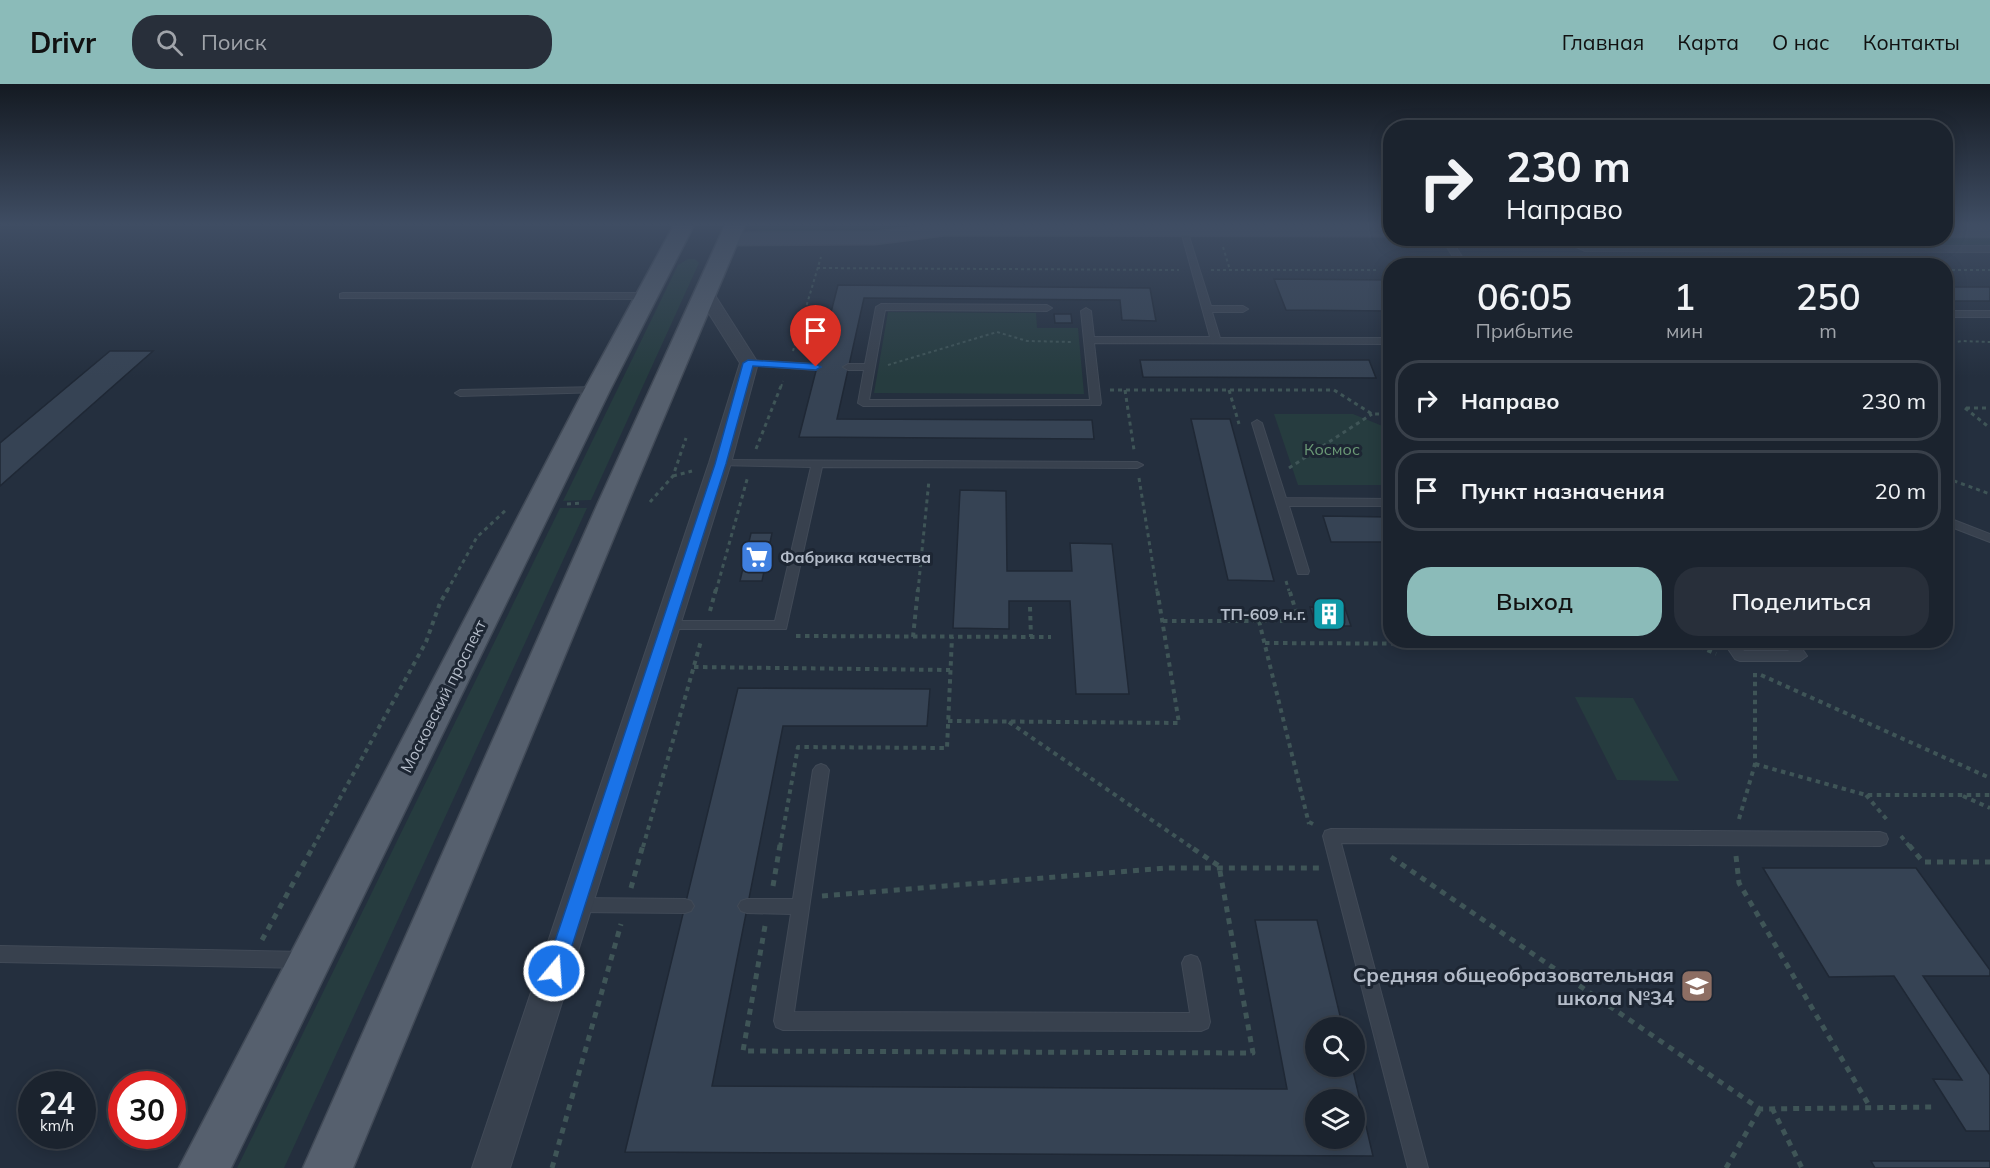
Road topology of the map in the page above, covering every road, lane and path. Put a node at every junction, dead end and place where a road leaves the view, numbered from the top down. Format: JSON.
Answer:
{"nodes":[{"id":1,"x":665,"y":276,"type":"edge"},
{"id":2,"x":705,"y":276,"type":"edge"},
{"id":3,"x":815,"y":276,"type":"edge"},
{"id":4,"x":1196,"y":276,"type":"edge"},
{"id":5,"x":705,"y":292,"type":"junction"},
{"id":6,"x":343,"y":296,"type":"dead end"},
{"id":7,"x":646,"y":296,"type":"junction"},
{"id":8,"x":1047,"y":308,"type":"dead end"},
{"id":9,"x":1207,"y":309,"type":"junction"},
{"id":10,"x":1243,"y":309,"type":"dead end"},
{"id":11,"x":1086,"y":311,"type":"dead end"},
{"id":12,"x":1953,"y":314,"type":"edge"},
{"id":13,"x":1986,"y":314,"type":"edge"},
{"id":14,"x":1990,"y":320,"type":"edge"},
{"id":15,"x":1216,"y":340,"type":"junction"},
{"id":16,"x":1089,"y":341,"type":"junction"},
{"id":17,"x":1383,"y":341,"type":"edge"},
{"id":18,"x":1990,"y":342,"type":"edge"},
{"id":19,"x":1953,"y":343,"type":"edge"},
{"id":20,"x":748,"y":363,"type":"junction"},
{"id":21,"x":789,"y":365,"type":"junction"},
{"id":22,"x":816,"y":367,"type":"dead end"},
{"id":23,"x":848,"y":367,"type":"dead end"},
{"id":24,"x":870,"y":367,"type":"junction"},
{"id":25,"x":597,"y":390,"type":"junction"},
{"id":26,"x":1095,"y":390,"type":"junction"},
{"id":27,"x":1125,"y":390,"type":"junction"},
{"id":28,"x":460,"y":393,"type":"dead end"},
{"id":29,"x":1990,"y":408,"type":"edge"},
{"id":30,"x":1372,"y":414,"type":"junction"},
{"id":31,"x":1383,"y":414,"type":"edge"},
{"id":32,"x":1257,"y":423,"type":"dead end"},
{"id":33,"x":1990,"y":428,"type":"edge"},
{"id":34,"x":686,"y":438,"type":"dead end"},
{"id":35,"x":720,"y":464,"type":"junction"},
{"id":36,"x":752,"y":464,"type":"junction"},
{"id":37,"x":817,"y":464,"type":"junction"},
{"id":38,"x":930,"y":464,"type":"junction"},
{"id":39,"x":1137,"y":465,"type":"junction"},
{"id":40,"x":1273,"y":473,"type":"junction"},
{"id":41,"x":1953,"y":481,"type":"edge"},
{"id":42,"x":1990,"y":494,"type":"edge"},
{"id":43,"x":650,"y":502,"type":"dead end"},
{"id":44,"x":1282,"y":502,"type":"junction"},
{"id":45,"x":1383,"y":502,"type":"edge"},
{"id":46,"x":587,"y":503,"type":"dead end"},
{"id":47,"x":562,"y":504,"type":"dead end"},
{"id":48,"x":510,"y":505,"type":"dead end"},
{"id":49,"x":1953,"y":524,"type":"edge"},
{"id":50,"x":1990,"y":538,"type":"edge"},
{"id":51,"x":1303,"y":571,"type":"dead end"},
{"id":52,"x":1029,"y":607,"type":"dead end"},
{"id":53,"x":1162,"y":621,"type":"junction"},
{"id":54,"x":1299,"y":621,"type":"dead end"},
{"id":55,"x":666,"y":626,"type":"junction"},
{"id":56,"x":705,"y":626,"type":"junction"},
{"id":57,"x":784,"y":636,"type":"dead end"},
{"id":58,"x":913,"y":636,"type":"junction"},
{"id":59,"x":952,"y":637,"type":"junction"},
{"id":60,"x":1031,"y":637,"type":"junction"},
{"id":61,"x":1051,"y":637,"type":"dead end"},
{"id":62,"x":1265,"y":643,"type":"dead end"},
{"id":63,"x":1383,"y":643,"type":"edge"},
{"id":64,"x":1705,"y":648,"type":"edge"},
{"id":65,"x":1734,"y":648,"type":"edge"},
{"id":66,"x":1794,"y":648,"type":"edge"},
{"id":67,"x":1726,"y":658,"type":"dead end"},
{"id":68,"x":694,"y":668,"type":"junction"},
{"id":69,"x":1745,"y":668,"type":"dead end"},
{"id":70,"x":950,"y":669,"type":"junction"},
{"id":71,"x":1755,"y":672,"type":"junction"},
{"id":72,"x":948,"y":721,"type":"junction"},
{"id":73,"x":1009,"y":722,"type":"junction"},
{"id":74,"x":947,"y":748,"type":"dead end"},
{"id":75,"x":1755,"y":764,"type":"junction"},
{"id":76,"x":821,"y":770,"type":"dead end"},
{"id":77,"x":1990,"y":778,"type":"edge"},
{"id":78,"x":1866,"y":795,"type":"junction"},
{"id":79,"x":1961,"y":795,"type":"junction"},
{"id":80,"x":1990,"y":795,"type":"edge"},
{"id":81,"x":1990,"y":808,"type":"edge"},
{"id":82,"x":1309,"y":822,"type":"dead end"},
{"id":83,"x":1361,"y":837,"type":"junction"},
{"id":84,"x":1734,"y":838,"type":"junction"},
{"id":85,"x":1880,"y":839,"type":"dead end"},
{"id":86,"x":1990,"y":862,"type":"edge"},
{"id":87,"x":1219,"y":866,"type":"junction"},
{"id":88,"x":1320,"y":868,"type":"dead end"},
{"id":89,"x":802,"y":901,"type":"junction"},
{"id":90,"x":576,"y":905,"type":"junction"},
{"id":91,"x":626,"y":906,"type":"junction"},
{"id":92,"x":685,"y":906,"type":"dead end"},
{"id":93,"x":747,"y":906,"type":"dead end"},
{"id":94,"x":0,"y":954,"type":"edge"},
{"id":95,"x":252,"y":959,"type":"junction"},
{"id":96,"x":310,"y":961,"type":"junction"},
{"id":97,"x":1191,"y":963,"type":"dead end"},
{"id":98,"x":743,"y":1051,"type":"dead end"},
{"id":99,"x":1870,"y":1107,"type":"junction"},
{"id":100,"x":1936,"y":1107,"type":"dead end"},
{"id":101,"x":1772,"y":1108,"type":"junction"},
{"id":102,"x":1760,"y":1109,"type":"junction"},
{"id":103,"x":204,"y":1168,"type":"edge"},
{"id":104,"x":328,"y":1168,"type":"edge"},
{"id":105,"x":491,"y":1168,"type":"edge"},
{"id":106,"x":552,"y":1168,"type":"edge"},
{"id":107,"x":1418,"y":1168,"type":"edge"},
{"id":108,"x":1726,"y":1168,"type":"edge"},
{"id":109,"x":1802,"y":1168,"type":"edge"}],
"edges":[{"from":1,"to":7,"type":"main road","name":"Московский проспект"},
{"from":2,"to":5,"type":"main road"},
{"from":3,"to":21,"type":"path"},
{"from":4,"to":9,"type":"lane"},
{"from":5,"to":20,"type":"street"},
{"from":5,"to":104,"type":"main road"},
{"from":6,"to":7,"type":"lane"},
{"from":7,"to":25,"type":"main road","name":"Московский проспект"},
{"from":8,"to":24,"type":"lane"},
{"from":9,"to":10,"type":"lane"},
{"from":9,"to":15,"type":"lane"},
{"from":11,"to":16,"type":"lane"},
{"from":12,"to":13,"type":"lane"},
{"from":13,"to":14,"type":"lane"},
{"from":15,"to":16,"type":"lane"},
{"from":15,"to":17,"type":"lane"},
{"from":16,"to":24,"type":"path"},
{"from":16,"to":26,"type":"lane"},
{"from":18,"to":19,"type":"path"},
{"from":20,"to":21,"type":"lane"},
{"from":20,"to":35,"type":"street"},
{"from":21,"to":22,"type":"lane"},
{"from":21,"to":36,"type":"path"},
{"from":23,"to":24,"type":"lane"},
{"from":24,"to":26,"type":"lane"},
{"from":25,"to":28,"type":"lane"},
{"from":25,"to":96,"type":"main road","name":"Московский проспект"},
{"from":26,"to":27,"type":"path"},
{"from":27,"to":30,"type":"path"},
{"from":27,"to":39,"type":"path"},
{"from":29,"to":33,"type":"path"},
{"from":30,"to":31,"type":"path"},
{"from":30,"to":40,"type":"path"},
{"from":32,"to":40,"type":"lane"},
{"from":34,"to":43,"type":"path"},
{"from":35,"to":36,"type":"lane"},
{"from":35,"to":55,"type":"street"},
{"from":36,"to":37,"type":"lane"},
{"from":36,"to":56,"type":"path"},
{"from":37,"to":38,"type":"lane"},
{"from":37,"to":56,"type":"lane"},
{"from":38,"to":39,"type":"lane"},
{"from":38,"to":58,"type":"path"},
{"from":39,"to":53,"type":"path"},
{"from":40,"to":44,"type":"lane"},
{"from":41,"to":42,"type":"path"},
{"from":44,"to":45,"type":"lane"},
{"from":44,"to":51,"type":"lane"},
{"from":46,"to":47,"type":"path"},
{"from":48,"to":95,"type":"path"},
{"from":49,"to":50,"type":"lane"},
{"from":52,"to":60,"type":"path"},
{"from":53,"to":54,"type":"path"},
{"from":53,"to":73,"type":"path"},
{"from":55,"to":56,"type":"lane"},
{"from":55,"to":90,"type":"street"},
{"from":56,"to":68,"type":"path"},
{"from":57,"to":58,"type":"path"},
{"from":58,"to":59,"type":"path"},
{"from":59,"to":60,"type":"path"},
{"from":59,"to":70,"type":"path"},
{"from":60,"to":61,"type":"path"},
{"from":62,"to":63,"type":"path"},
{"from":64,"to":67,"type":"path"},
{"from":65,"to":66,"type":"lane"},
{"from":68,"to":70,"type":"path"},
{"from":68,"to":91,"type":"path"},
{"from":69,"to":71,"type":"path"},
{"from":70,"to":72,"type":"path"},
{"from":71,"to":75,"type":"path"},
{"from":71,"to":77,"type":"path"},
{"from":72,"to":73,"type":"path"},
{"from":72,"to":74,"type":"path"},
{"from":73,"to":87,"type":"path"},
{"from":75,"to":78,"type":"path"},
{"from":75,"to":84,"type":"path"},
{"from":76,"to":89,"type":"lane"},
{"from":78,"to":79,"type":"path"},
{"from":78,"to":86,"type":"path"},
{"from":79,"to":80,"type":"path"},
{"from":79,"to":81,"type":"path"},
{"from":82,"to":83,"type":"path"},
{"from":83,"to":84,"type":"lane"},
{"from":83,"to":102,"type":"path"},
{"from":83,"to":107,"type":"lane"},
{"from":84,"to":85,"type":"lane"},
{"from":84,"to":99,"type":"path"},
{"from":87,"to":88,"type":"path"},
{"from":87,"to":89,"type":"path"},
{"from":87,"to":98,"type":"path"},
{"from":89,"to":93,"type":"lane"},
{"from":89,"to":97,"type":"lane"},
{"from":90,"to":91,"type":"lane"},
{"from":90,"to":105,"type":"street"},
{"from":91,"to":92,"type":"lane"},
{"from":91,"to":106,"type":"path"},
{"from":94,"to":95,"type":"lane"},
{"from":95,"to":96,"type":"lane"},
{"from":96,"to":103,"type":"main road","name":"Московский проспект"},
{"from":99,"to":100,"type":"path"},
{"from":99,"to":101,"type":"path"},
{"from":101,"to":102,"type":"path"},
{"from":101,"to":109,"type":"path"},
{"from":102,"to":108,"type":"path"}]}
